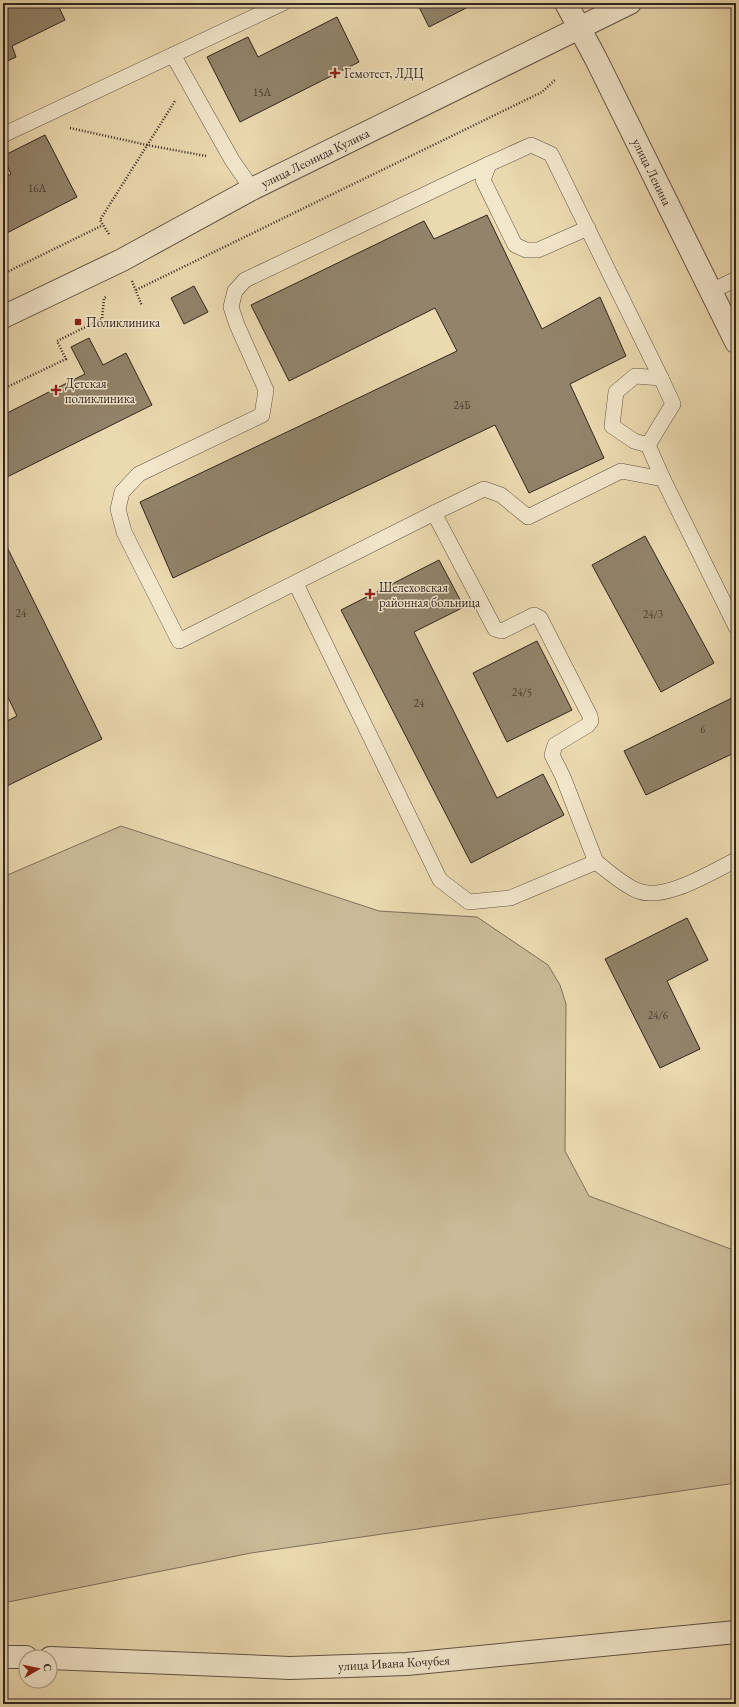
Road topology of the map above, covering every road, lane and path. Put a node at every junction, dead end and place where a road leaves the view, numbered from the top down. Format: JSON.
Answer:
{"nodes":[{"id":1,"x":283,"y":3,"type":"edge"},
{"id":2,"x":566,"y":3,"type":"edge"},
{"id":3,"x":630,"y":3,"type":"edge"},
{"id":4,"x":579,"y":28,"type":"junction"},
{"id":5,"x":173,"y":55,"type":"junction"},
{"id":6,"x":556,"y":79,"type":"dead end"},
{"id":7,"x":188,"y":80,"type":"junction"},
{"id":8,"x":69,"y":127,"type":"dead end"},
{"id":9,"x":3,"y":135,"type":"edge"},
{"id":10,"x":147,"y":145,"type":"junction"},
{"id":11,"x":232,"y":160,"type":"junction"},
{"id":12,"x":489,"y":164,"type":"junction"},
{"id":13,"x":252,"y":189,"type":"junction"},
{"id":14,"x":103,"y":225,"type":"junction"},
{"id":15,"x":588,"y":228,"type":"junction"},
{"id":16,"x":109,"y":234,"type":"dead end"},
{"id":17,"x":3,"y":274,"type":"edge"},
{"id":18,"x":130,"y":275,"type":"dead end"},
{"id":19,"x":736,"y":280,"type":"edge"},
{"id":20,"x":132,"y":282,"type":"junction"},
{"id":21,"x":127,"y":285,"type":"dead end"},
{"id":22,"x":136,"y":290,"type":"junction"},
{"id":23,"x":712,"y":291,"type":"junction"},
{"id":24,"x":110,"y":295,"type":"dead end"},
{"id":25,"x":142,"y":306,"type":"dead end"},
{"id":26,"x":3,"y":317,"type":"edge"},
{"id":27,"x":736,"y":342,"type":"edge"},
{"id":28,"x":662,"y":378,"type":"junction"},
{"id":29,"x":3,"y":390,"type":"edge"},
{"id":30,"x":648,"y":445,"type":"junction"},
{"id":31,"x":663,"y":479,"type":"junction"},
{"id":32,"x":434,"y":513,"type":"junction"},
{"id":33,"x":296,"y":584,"type":"junction"},
{"id":34,"x":736,"y":627,"type":"edge"},
{"id":35,"x":596,"y":862,"type":"junction"},
{"id":36,"x":735,"y":863,"type":"edge"},
{"id":37,"x":736,"y":1632,"type":"edge"},
{"id":38,"x":3,"y":1656,"type":"edge"},
{"id":39,"x":18,"y":1657,"type":"edge"},
{"id":40,"x":58,"y":1658,"type":"edge"}],
"edges":[{"from":1,"to":5,"type":"lane"},
{"from":2,"to":4,"type":"street","name":"улица Ленина"},
{"from":3,"to":4,"type":"street","name":"улица Леонида Кулика"},
{"from":4,"to":13,"type":"street","name":"улица Леонида Кулика"},
{"from":4,"to":23,"type":"street","name":"улица Ленина"},
{"from":5,"to":7,"type":"lane"},
{"from":5,"to":9,"type":"lane"},
{"from":6,"to":22,"type":"path"},
{"from":7,"to":10,"type":"path"},
{"from":7,"to":11,"type":"lane"},
{"from":8,"to":10,"type":"path"},
{"from":10,"to":11,"type":"path"},
{"from":10,"to":14,"type":"path"},
{"from":11,"to":13,"type":"lane"},
{"from":12,"to":15,"type":"lane"},
{"from":12,"to":15,"type":"lane"},
{"from":12,"to":33,"type":"lane"},
{"from":13,"to":26,"type":"street","name":"улица Леонида Кулика"},
{"from":14,"to":16,"type":"path"},
{"from":14,"to":17,"type":"path"},
{"from":15,"to":28,"type":"lane"},
{"from":18,"to":20,"type":"path"},
{"from":19,"to":23,"type":"lane"},
{"from":20,"to":21,"type":"path"},
{"from":20,"to":22,"type":"path"},
{"from":22,"to":25,"type":"path"},
{"from":23,"to":27,"type":"street","name":"улица Ленина"},
{"from":24,"to":29,"type":"path"},
{"from":28,"to":30,"type":"lane"},
{"from":28,"to":30,"type":"lane"},
{"from":30,"to":31,"type":"lane"},
{"from":31,"to":32,"type":"lane"},
{"from":31,"to":34,"type":"lane"},
{"from":32,"to":33,"type":"lane"},
{"from":32,"to":35,"type":"lane"},
{"from":33,"to":35,"type":"lane"},
{"from":35,"to":36,"type":"lane"},
{"from":37,"to":40,"type":"street","name":"улица Ивана Кочубея"},
{"from":38,"to":39,"type":"street"}]}
